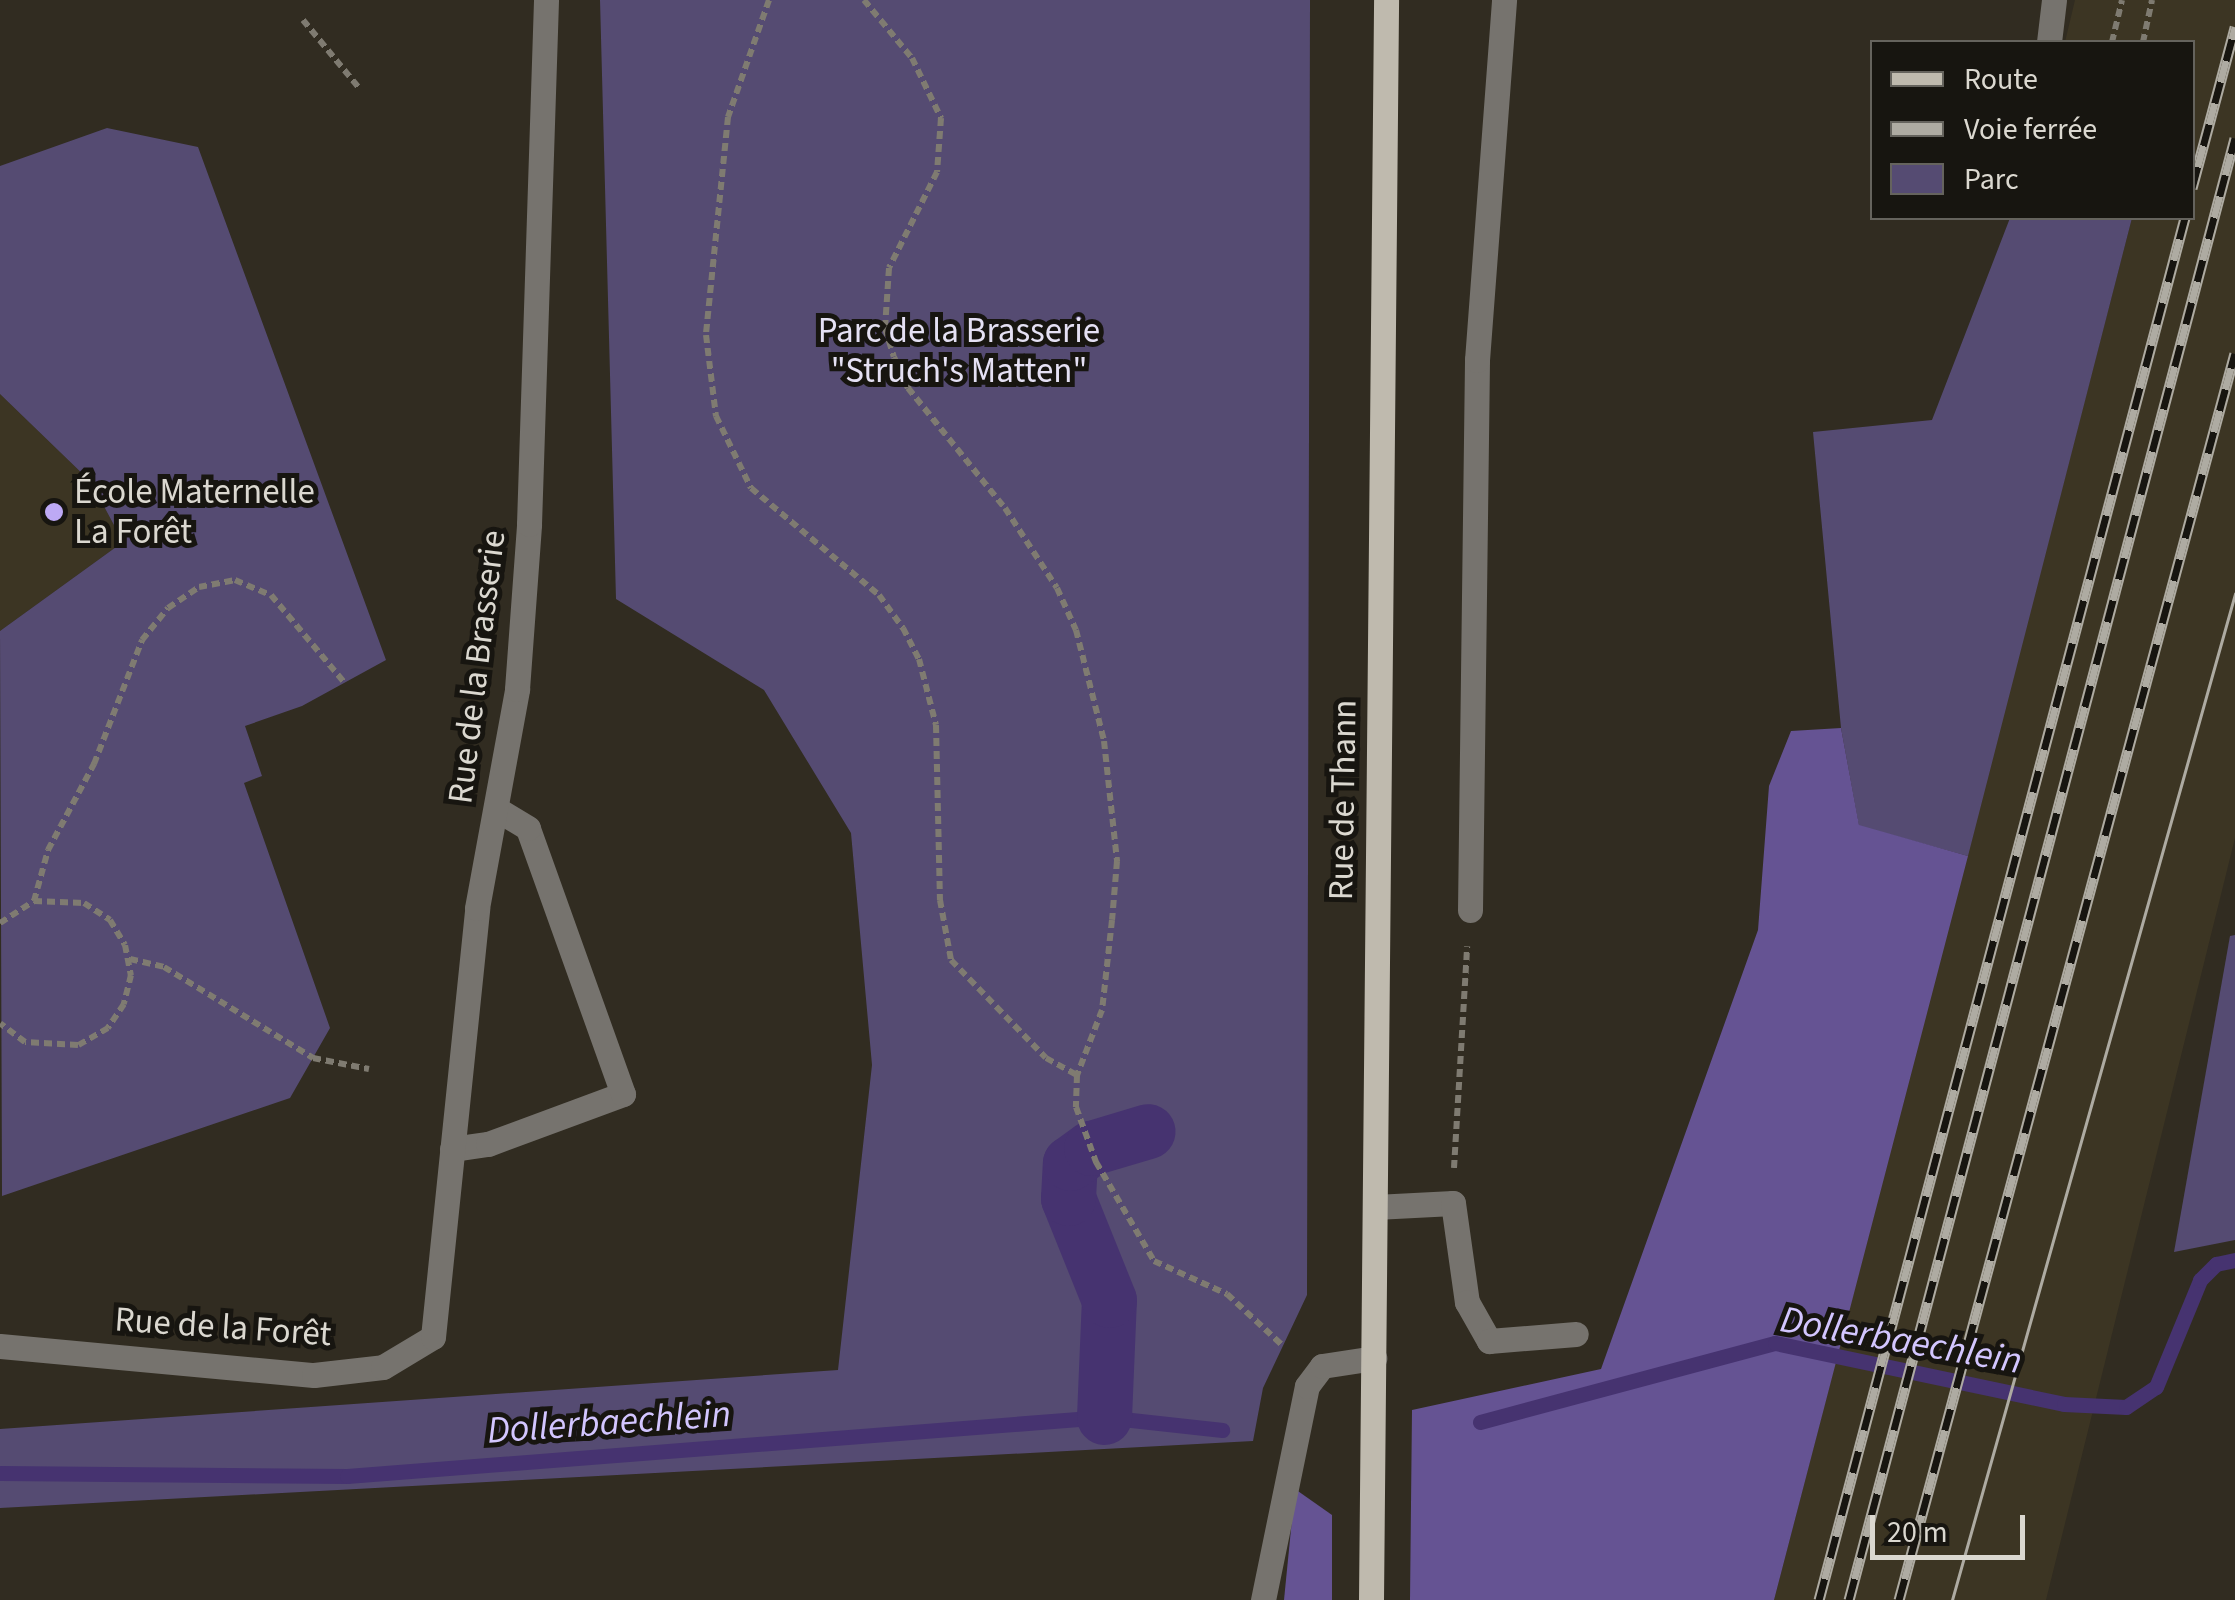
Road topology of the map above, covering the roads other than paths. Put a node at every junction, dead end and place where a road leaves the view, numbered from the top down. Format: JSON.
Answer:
{"nodes":[{"id":1,"x":546,"y":0,"type":"edge"},
{"id":2,"x":1386,"y":0,"type":"edge"},
{"id":3,"x":1504,"y":0,"type":"edge"},
{"id":4,"x":2054,"y":0,"type":"edge"},
{"id":5,"x":2049,"y":40,"type":"edge"},
{"id":6,"x":498,"y":810,"type":"junction"},
{"id":7,"x":1470,"y":910,"type":"road end"},
{"id":8,"x":452,"y":1149,"type":"junction"},
{"id":9,"x":1374,"y":1207,"type":"junction"},
{"id":10,"x":1576,"y":1334,"type":"dead end"},
{"id":11,"x":433,"y":1337,"type":"joint"},
{"id":12,"x":0,"y":1346,"type":"edge"},
{"id":13,"x":1374,"y":1358,"type":"junction"},
{"id":14,"x":1263,"y":1600,"type":"edge"},
{"id":15,"x":1371,"y":1600,"type":"edge"}],
"edges":[{"from":1,"to":6,"type":"street","name":"Rue de la Brasserie"},
{"from":2,"to":9,"type":"main road","name":"Rue de Thann"},
{"from":3,"to":7,"type":"street"},
{"from":4,"to":5,"type":"street"},
{"from":6,"to":8,"type":"street","name":"Rue de la Brasserie"},
{"from":6,"to":8,"type":"street"},
{"from":8,"to":11,"type":"street","name":"Rue de la Brasserie"},
{"from":9,"to":10,"type":"street"},
{"from":9,"to":13,"type":"main road","name":"Rue de Thann"},
{"from":11,"to":12,"type":"street","name":"Rue de la Forêt"},
{"from":13,"to":14,"type":"street"},
{"from":13,"to":15,"type":"main road","name":"Rue de Thann"}]}
